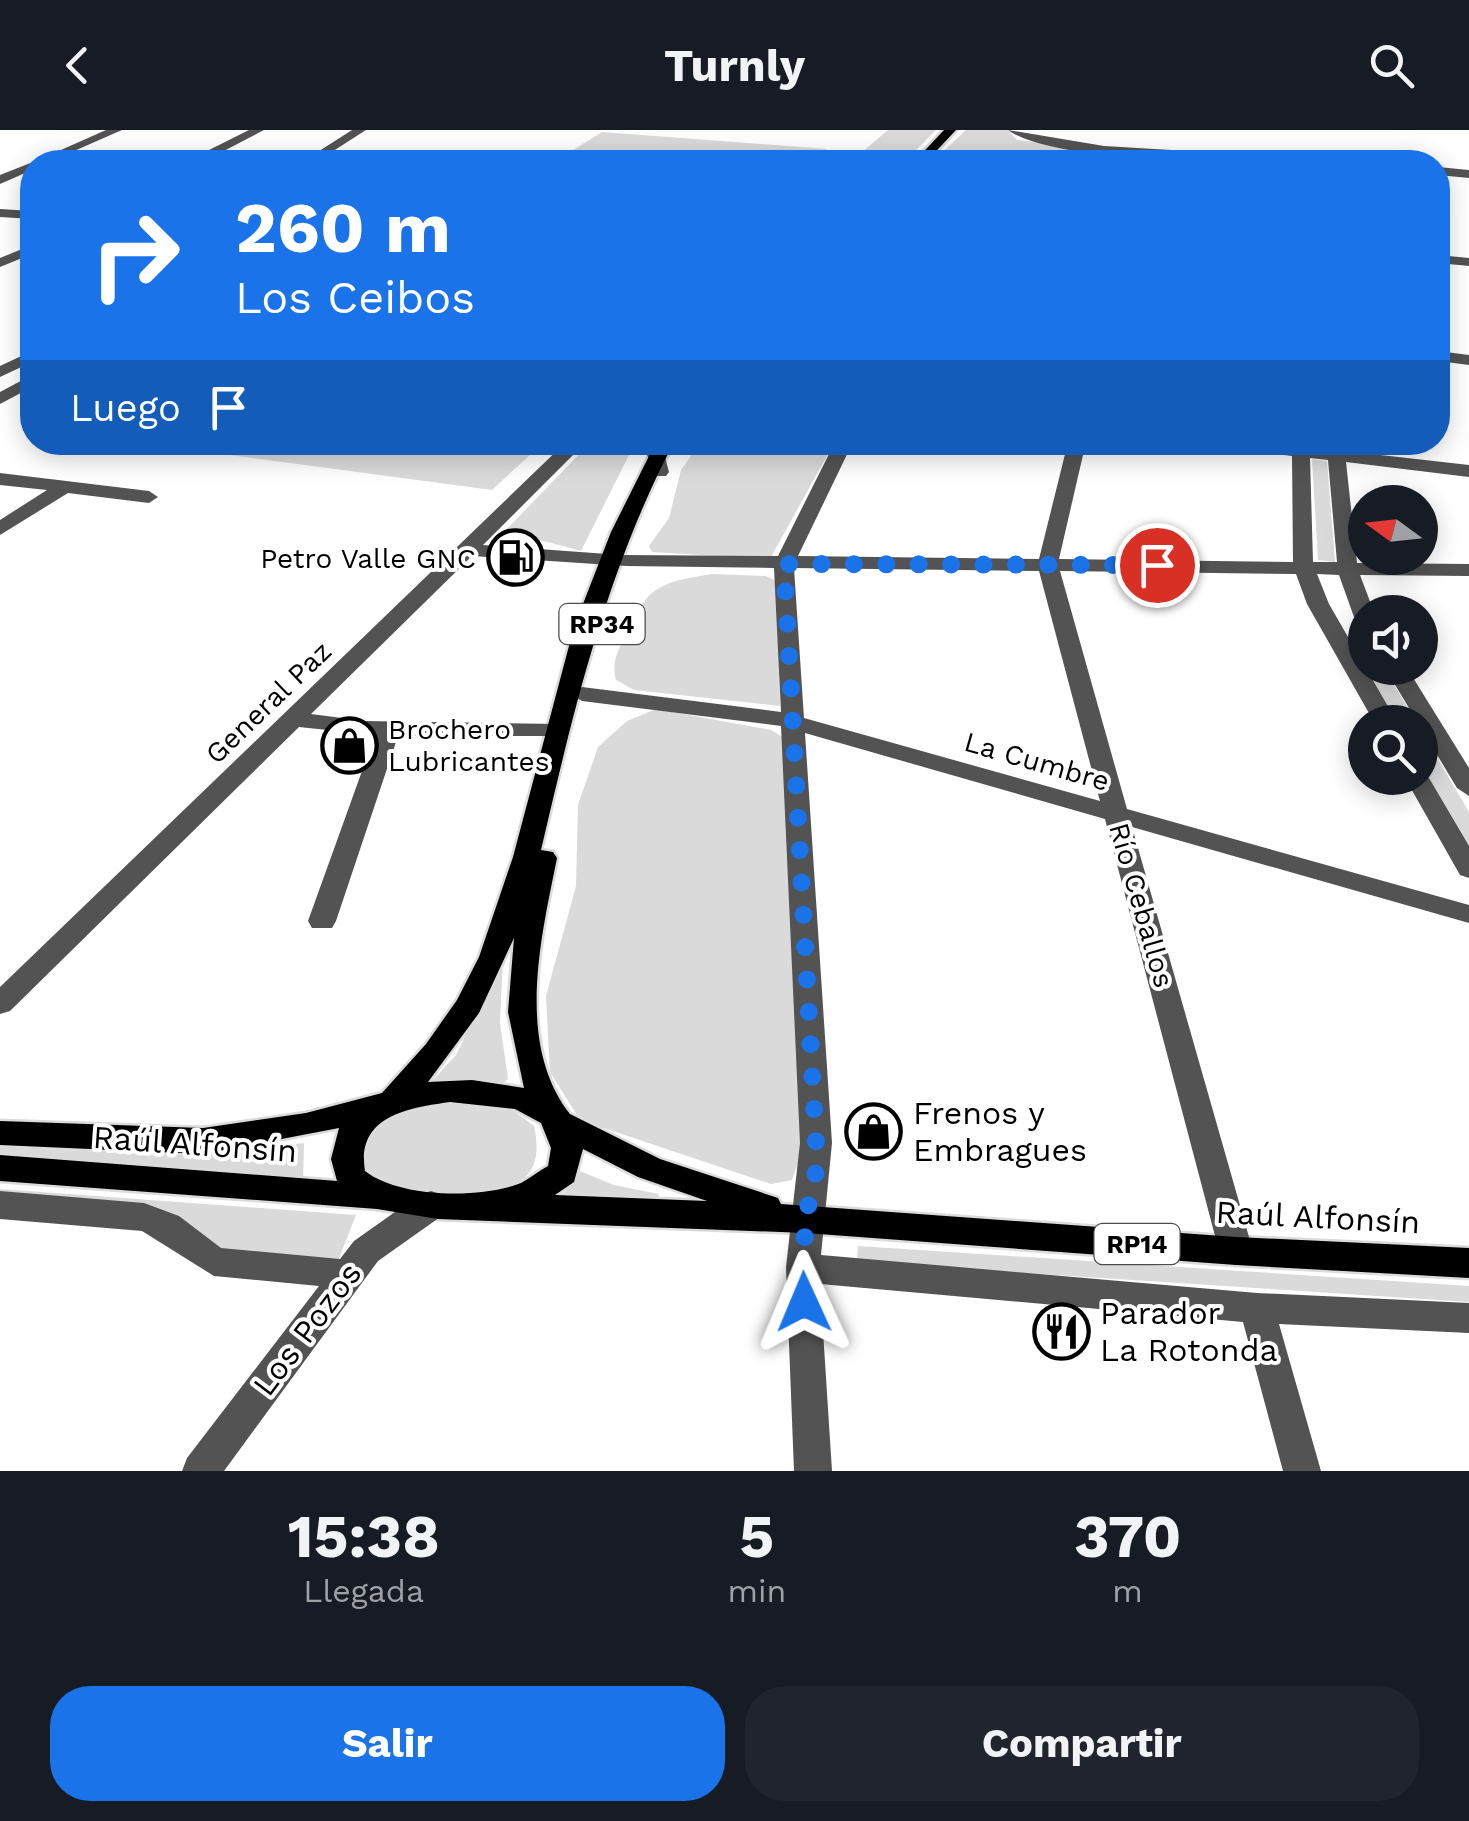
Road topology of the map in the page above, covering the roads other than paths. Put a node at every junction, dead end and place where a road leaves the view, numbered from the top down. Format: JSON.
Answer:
{"nodes":[{"id":1,"x":116,"y":130,"type":"edge"},
{"id":2,"x":258,"y":130,"type":"edge"},
{"id":3,"x":360,"y":130,"type":"edge"},
{"id":4,"x":950,"y":130,"type":"edge"},
{"id":5,"x":1014,"y":130,"type":"edge"},
{"id":6,"x":68,"y":150,"type":"edge"},
{"id":7,"x":217,"y":150,"type":"edge"},
{"id":8,"x":328,"y":150,"type":"edge"},
{"id":9,"x":931,"y":150,"type":"edge"},
{"id":10,"x":1135,"y":150,"type":"edge"},
{"id":11,"x":564,"y":455,"type":"edge"},
{"id":12,"x":658,"y":455,"type":"edge"},
{"id":13,"x":838,"y":455,"type":"edge"},
{"id":14,"x":1074,"y":455,"type":"edge"},
{"id":15,"x":1301,"y":455,"type":"edge"},
{"id":16,"x":1337,"y":455,"type":"edge"},
{"id":17,"x":1374,"y":455,"type":"edge"},
{"id":18,"x":1469,"y":470,"type":"edge"},
{"id":19,"x":0,"y":479,"type":"edge"},
{"id":20,"x":62,"y":488,"type":"junction"},
{"id":21,"x":149,"y":497,"type":"dead end"},
{"id":22,"x":0,"y":529,"type":"edge"},
{"id":23,"x":471,"y":550,"type":"junction"},
{"id":24,"x":619,"y":559,"type":"junction"},
{"id":25,"x":784,"y":564,"type":"junction"},
{"id":26,"x":1048,"y":565,"type":"junction"},
{"id":27,"x":1303,"y":565,"type":"junction"},
{"id":28,"x":1348,"y":570,"type":"joint"},
{"id":29,"x":1438,"y":570,"type":"edge"},
{"id":30,"x":1469,"y":570,"type":"edge"},
{"id":31,"x":1406,"y":685,"type":"edge"},
{"id":32,"x":582,"y":694,"type":"junction"},
{"id":33,"x":1376,"y":705,"type":"edge"},
{"id":34,"x":292,"y":719,"type":"junction"},
{"id":35,"x":793,"y":722,"type":"junction"},
{"id":36,"x":390,"y":728,"type":"junction"},
{"id":37,"x":557,"y":731,"type":"junction"},
{"id":38,"x":1469,"y":788,"type":"edge"},
{"id":39,"x":1427,"y":795,"type":"edge"},
{"id":40,"x":1116,"y":815,"type":"junction"},
{"id":41,"x":1469,"y":869,"type":"edge"},
{"id":42,"x":1469,"y":914,"type":"edge"},
{"id":43,"x":322,"y":921,"type":"dead end"},
{"id":44,"x":0,"y":1004,"type":"edge"},
{"id":45,"x":387,"y":1102,"type":"junction"},
{"id":46,"x":554,"y":1115,"type":"junction"},
{"id":47,"x":0,"y":1133,"type":"edge"},
{"id":48,"x":0,"y":1168,"type":"edge"},
{"id":49,"x":383,"y":1198,"type":"junction"},
{"id":50,"x":0,"y":1205,"type":"edge"},
{"id":51,"x":431,"y":1205,"type":"junction"},
{"id":52,"x":477,"y":1206,"type":"junction"},
{"id":53,"x":805,"y":1220,"type":"junction"},
{"id":54,"x":1236,"y":1251,"type":"junction"},
{"id":55,"x":1469,"y":1263,"type":"edge"},
{"id":56,"x":802,"y":1268,"type":"junction"},
{"id":57,"x":346,"y":1274,"type":"junction"},
{"id":58,"x":1257,"y":1308,"type":"junction"},
{"id":59,"x":1469,"y":1318,"type":"edge"},
{"id":60,"x":201,"y":1471,"type":"edge"},
{"id":61,"x":812,"y":1471,"type":"edge"},
{"id":62,"x":1302,"y":1471,"type":"edge"}],
"edges":[{"from":1,"to":6,"type":"street"},
{"from":2,"to":7,"type":"street"},
{"from":3,"to":8,"type":"street"},
{"from":4,"to":9,"type":"main road"},
{"from":5,"to":10,"type":"street"},
{"from":11,"to":23,"type":"street","name":"General Paz"},
{"from":12,"to":24,"type":"main road","number":"RP34"},
{"from":13,"to":25,"type":"street"},
{"from":14,"to":26,"type":"street","name":"Río Ceballos"},
{"from":15,"to":27,"type":"street"},
{"from":16,"to":28,"type":"street"},
{"from":17,"to":18,"type":"street"},
{"from":19,"to":20,"type":"street"},
{"from":20,"to":21,"type":"street"},
{"from":20,"to":22,"type":"street"},
{"from":23,"to":24,"type":"street"},
{"from":23,"to":34,"type":"street","name":"General Paz"},
{"from":24,"to":25,"type":"street"},
{"from":24,"to":32,"type":"main road","number":"RP34"},
{"from":24,"to":37,"type":"main road","number":"RP34"},
{"from":25,"to":26,"type":"street"},
{"from":25,"to":35,"type":"street"},
{"from":26,"to":27,"type":"street"},
{"from":26,"to":40,"type":"street","name":"Río Ceballos"},
{"from":27,"to":28,"type":"street"},
{"from":27,"to":33,"type":"street"},
{"from":29,"to":30,"type":"street"},
{"from":31,"to":38,"type":"street"},
{"from":32,"to":35,"type":"street","name":"La Cumbre"},
{"from":32,"to":46,"type":"main road","number":"RP34"},
{"from":34,"to":36,"type":"street"},
{"from":34,"to":44,"type":"street","name":"General Paz"},
{"from":35,"to":40,"type":"street","name":"La Cumbre"},
{"from":35,"to":53,"type":"street"},
{"from":36,"to":37,"type":"street"},
{"from":36,"to":43,"type":"street"},
{"from":37,"to":45,"type":"main road","number":"RP34"},
{"from":39,"to":41,"type":"street"},
{"from":40,"to":42,"type":"street","name":"La Cumbre"},
{"from":40,"to":54,"type":"street","name":"Río Ceballos"},
{"from":45,"to":46,"type":"main road","number":"RP14"},
{"from":45,"to":47,"type":"main road","name":"Raúl Alfonsín","number":"RP14"},
{"from":45,"to":49,"type":"main road"},
{"from":46,"to":52,"type":"main road","number":"RP14"},
{"from":46,"to":53,"type":"main road","name":"Raúl Alfonsín","number":"RP14"},
{"from":48,"to":49,"type":"main road","name":"Raúl Alfonsín","number":"RP14"},
{"from":49,"to":51,"type":"main road","number":"RP14"},
{"from":50,"to":57,"type":"street"},
{"from":51,"to":52,"type":"main road","number":"RP14"},
{"from":51,"to":57,"type":"street","name":"Los Pozos"},
{"from":52,"to":53,"type":"main road","name":"Raúl Alfonsín","number":"RP14"},
{"from":53,"to":54,"type":"main road","name":"Raúl Alfonsín","number":"RP14"},
{"from":53,"to":56,"type":"street"},
{"from":54,"to":55,"type":"main road","name":"Raúl Alfonsín","number":"RP14"},
{"from":56,"to":58,"type":"street"},
{"from":56,"to":61,"type":"street"},
{"from":57,"to":60,"type":"street","name":"Los Pozos"},
{"from":58,"to":59,"type":"street"},
{"from":58,"to":62,"type":"street"}]}
